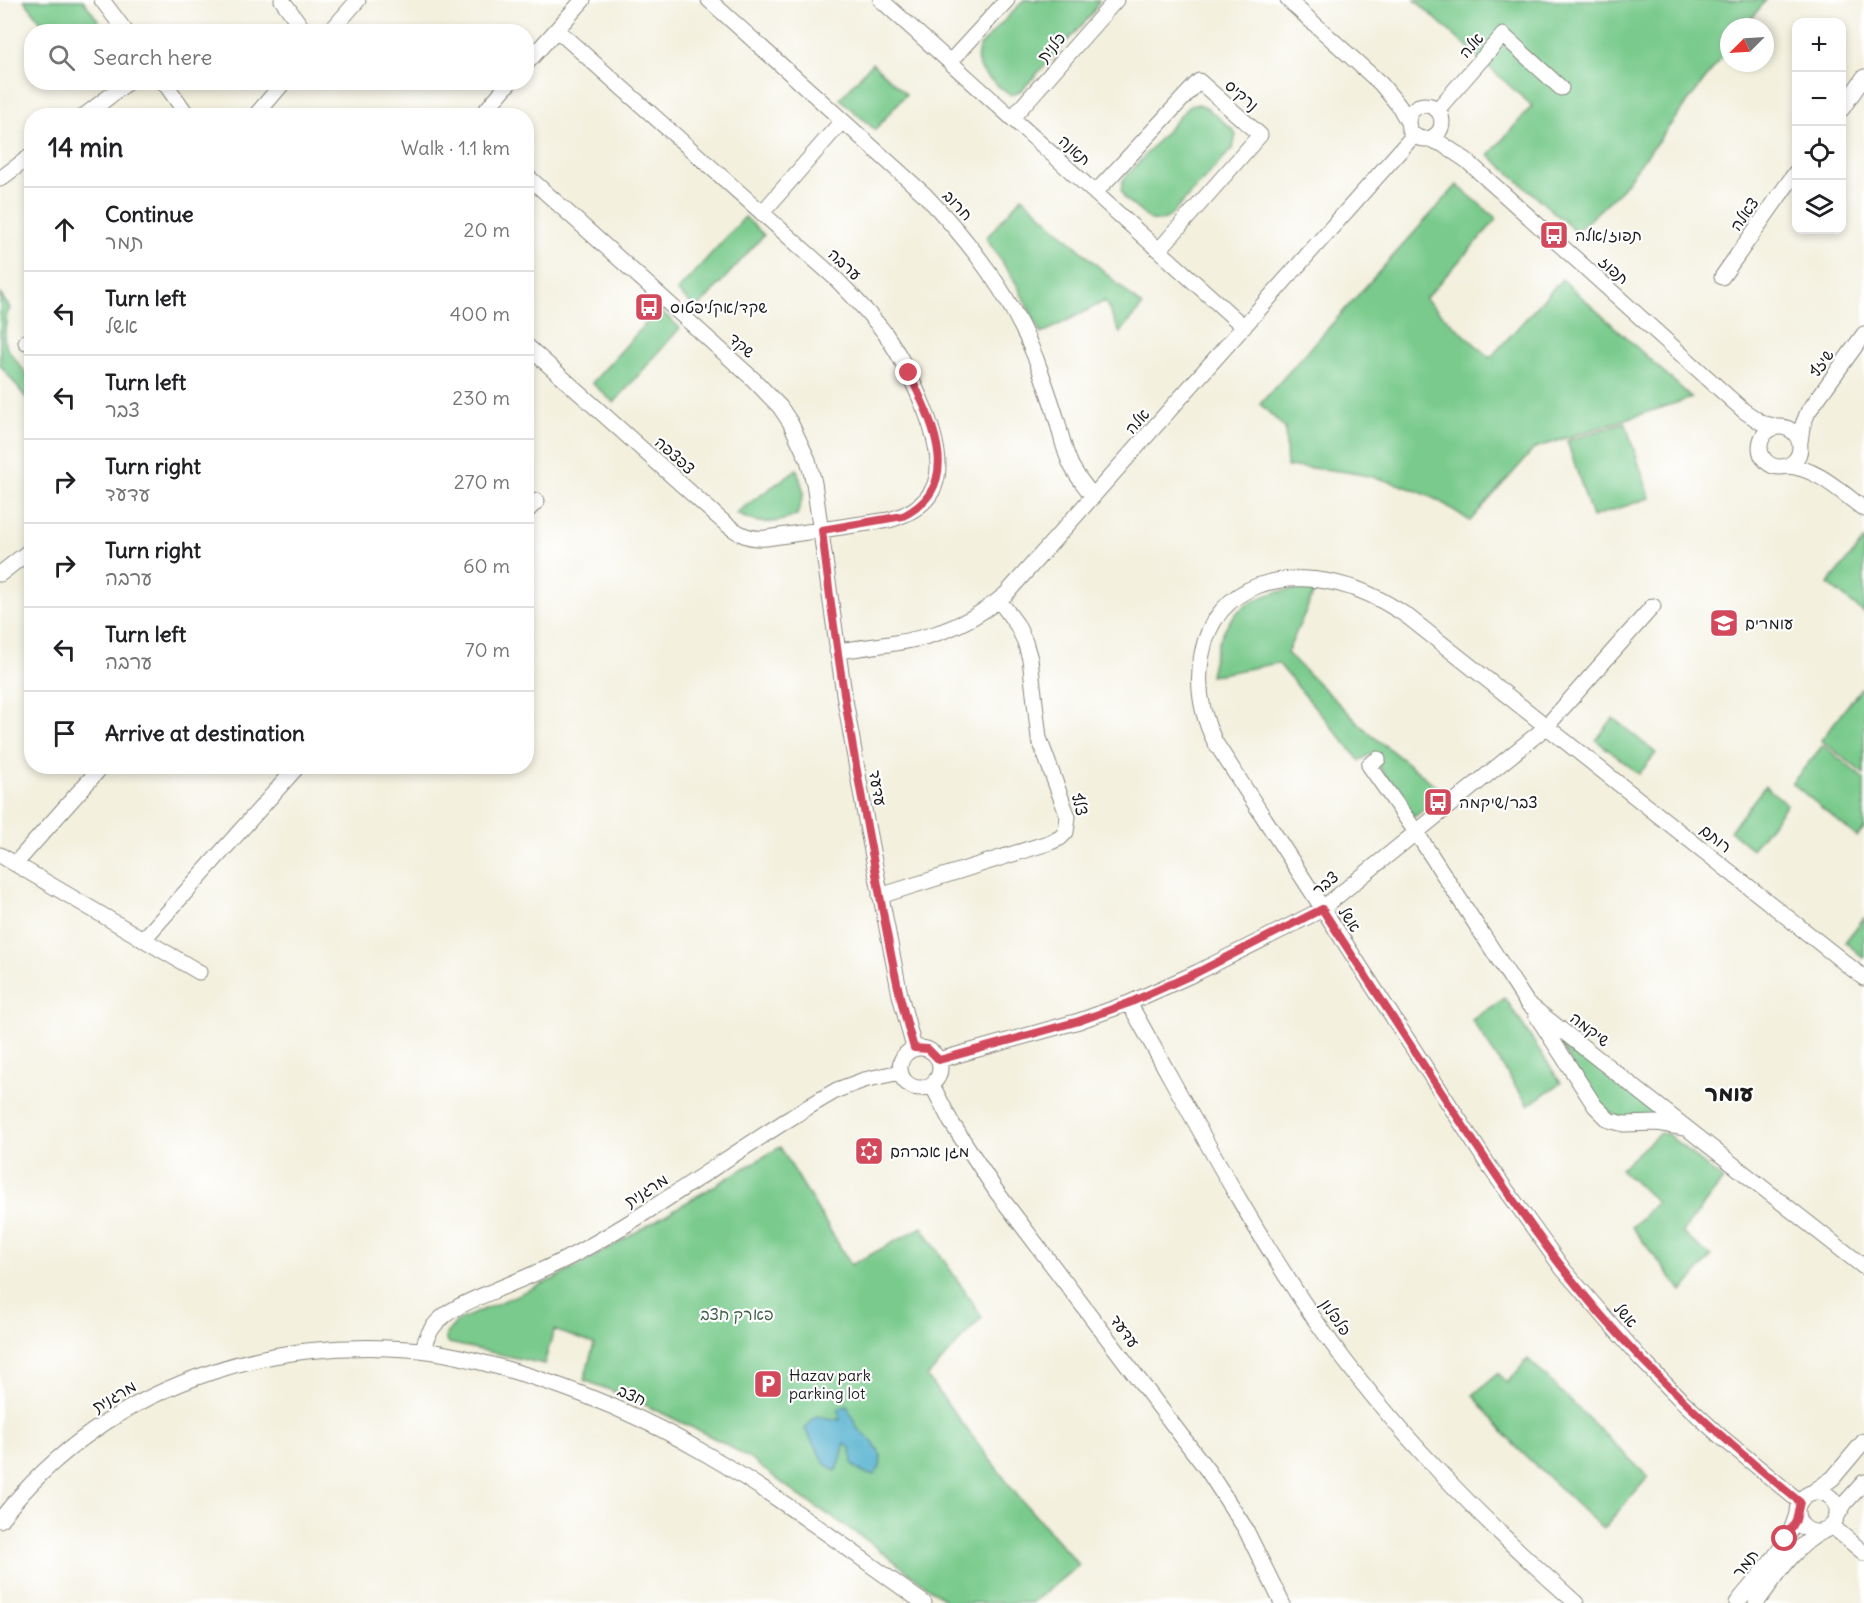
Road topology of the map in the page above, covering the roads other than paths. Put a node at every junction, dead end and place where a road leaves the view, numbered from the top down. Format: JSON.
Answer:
{"nodes":[{"id":1,"x":102,"y":0,"type":"edge"},
{"id":2,"x":282,"y":0,"type":"edge"},
{"id":3,"x":358,"y":0,"type":"edge"},
{"id":4,"x":583,"y":0,"type":"edge"},
{"id":5,"x":709,"y":0,"type":"edge"},
{"id":6,"x":881,"y":0,"type":"edge"},
{"id":7,"x":1007,"y":0,"type":"edge"},
{"id":8,"x":1116,"y":0,"type":"edge"},
{"id":9,"x":1288,"y":0,"type":"edge"},
{"id":10,"x":120,"y":24,"type":"edge"},
{"id":11,"x":299,"y":24,"type":"edge"},
{"id":12,"x":337,"y":24,"type":"edge"},
{"id":13,"x":557,"y":30,"type":"junction"},
{"id":14,"x":534,"y":55,"type":"edge"},
{"id":15,"x":950,"y":62,"type":"junction"},
{"id":16,"x":1864,"y":77,"type":"edge"},
{"id":17,"x":1381,"y":84,"type":"junction"},
{"id":18,"x":1561,"y":88,"type":"dead end"},
{"id":19,"x":118,"y":90,"type":"edge"},
{"id":20,"x":170,"y":90,"type":"edge"},
{"id":21,"x":277,"y":90,"type":"edge"},
{"id":22,"x":503,"y":90,"type":"edge"},
{"id":23,"x":1846,"y":103,"type":"edge"},
{"id":24,"x":1422,"y":105,"type":"junction"},
{"id":25,"x":94,"y":108,"type":"edge"},
{"id":26,"x":183,"y":108,"type":"edge"},
{"id":27,"x":262,"y":108,"type":"edge"},
{"id":28,"x":488,"y":108,"type":"edge"},
{"id":29,"x":1440,"y":116,"type":"junction"},
{"id":30,"x":1012,"y":118,"type":"junction"},
{"id":31,"x":842,"y":121,"type":"junction"},
{"id":32,"x":1411,"y":128,"type":"junction"},
{"id":33,"x":1429,"y":139,"type":"junction"},
{"id":34,"x":1466,"y":160,"type":"junction"},
{"id":35,"x":24,"y":161,"type":"edge"},
{"id":36,"x":0,"y":179,"type":"edge"},
{"id":37,"x":1792,"y":179,"type":"edge"},
{"id":38,"x":534,"y":182,"type":"edge"},
{"id":39,"x":1095,"y":193,"type":"junction"},
{"id":40,"x":762,"y":213,"type":"junction"},
{"id":41,"x":1159,"y":250,"type":"junction"},
{"id":42,"x":1722,"y":278,"type":"dead end"},
{"id":43,"x":1244,"y":327,"type":"junction"},
{"id":44,"x":1864,"y":334,"type":"edge"},
{"id":45,"x":534,"y":352,"type":"edge"},
{"id":46,"x":1739,"y":407,"type":"junction"},
{"id":47,"x":1808,"y":412,"type":"junction"},
{"id":48,"x":1779,"y":426,"type":"junction"},
{"id":49,"x":1800,"y":444,"type":"junction"},
{"id":50,"x":1760,"y":446,"type":"junction"},
{"id":51,"x":1786,"y":466,"type":"junction"},
{"id":52,"x":1820,"y":477,"type":"junction"},
{"id":53,"x":1093,"y":497,"type":"junction"},
{"id":54,"x":1864,"y":509,"type":"edge"},
{"id":55,"x":822,"y":530,"type":"junction"},
{"id":56,"x":24,"y":555,"type":"edge"},
{"id":57,"x":0,"y":574,"type":"edge"},
{"id":58,"x":999,"y":600,"type":"junction"},
{"id":59,"x":1653,"y":606,"type":"dead end"},
{"id":60,"x":837,"y":651,"type":"junction"},
{"id":61,"x":1546,"y":727,"type":"junction"},
{"id":62,"x":1378,"y":759,"type":"dead end"},
{"id":63,"x":95,"y":774,"type":"edge"},
{"id":64,"x":291,"y":774,"type":"edge"},
{"id":65,"x":1416,"y":832,"type":"junction"},
{"id":66,"x":0,"y":855,"type":"edge"},
{"id":67,"x":15,"y":864,"type":"junction"},
{"id":68,"x":880,"y":897,"type":"junction"},
{"id":69,"x":1322,"y":909,"type":"junction"},
{"id":70,"x":143,"y":940,"type":"junction"},
{"id":71,"x":199,"y":972,"type":"dead end"},
{"id":72,"x":1864,"y":978,"type":"edge"},
{"id":73,"x":1129,"y":1003,"type":"junction"},
{"id":74,"x":1527,"y":1003,"type":"junction"},
{"id":75,"x":914,"y":1048,"type":"junction"},
{"id":76,"x":939,"y":1060,"type":"junction"},
{"id":77,"x":900,"y":1072,"type":"junction"},
{"id":78,"x":932,"y":1084,"type":"junction"},
{"id":79,"x":1689,"y":1130,"type":"junction"},
{"id":80,"x":1864,"y":1267,"type":"edge"},
{"id":81,"x":423,"y":1350,"type":"junction"},
{"id":82,"x":278,"y":1356,"type":"joint"},
{"id":83,"x":1864,"y":1441,"type":"edge"},
{"id":84,"x":1864,"y":1482,"type":"edge"},
{"id":85,"x":1804,"y":1502,"type":"junction"},
{"id":86,"x":0,"y":1520,"type":"edge"},
{"id":87,"x":1830,"y":1524,"type":"junction"},
{"id":88,"x":1864,"y":1553,"type":"edge"},
{"id":89,"x":924,"y":1603,"type":"edge"},
{"id":90,"x":1282,"y":1603,"type":"edge"},
{"id":91,"x":1576,"y":1603,"type":"edge"},
{"id":92,"x":1737,"y":1603,"type":"edge"},
{"id":93,"x":1756,"y":1603,"type":"edge"}],
"edges":[{"from":1,"to":10,"type":"street"},
{"from":2,"to":11,"type":"street"},
{"from":3,"to":12,"type":"street"},
{"from":4,"to":13,"type":"street"},
{"from":5,"to":31,"type":"street","name":"חרוב"},
{"from":6,"to":15,"type":"street","name":"תאנה"},
{"from":7,"to":15,"type":"street"},
{"from":8,"to":30,"type":"street","name":"כלנית"},
{"from":9,"to":17,"type":"street"},
{"from":13,"to":14,"type":"street"},
{"from":13,"to":40,"type":"street","name":"ערבה"},
{"from":15,"to":30,"type":"street","name":"תאנה"},
{"from":16,"to":23,"type":"street"},
{"from":17,"to":24,"type":"street"},
{"from":17,"to":32,"type":"street"},
{"from":18,"to":29,"type":"street","name":"אלה"},
{"from":19,"to":25,"type":"street"},
{"from":20,"to":26,"type":"street"},
{"from":21,"to":27,"type":"street"},
{"from":22,"to":28,"type":"street"},
{"from":24,"to":29,"type":"street"},
{"from":24,"to":32,"type":"street"},
{"from":29,"to":33,"type":"street"},
{"from":29,"to":34,"type":"street","name":"תפוז"},
{"from":30,"to":39,"type":"street","name":"תאנה"},
{"from":31,"to":40,"type":"street"},
{"from":31,"to":53,"type":"street","name":"חרוב"},
{"from":32,"to":33,"type":"street"},
{"from":32,"to":43,"type":"street","name":"אלה"},
{"from":33,"to":34,"type":"street","name":"תפוז"},
{"from":34,"to":46,"type":"street","name":"תפוז"},
{"from":35,"to":36,"type":"street"},
{"from":37,"to":42,"type":"street","name":"צאלה"},
{"from":38,"to":55,"type":"street","name":"שקד"},
{"from":39,"to":41,"type":"street","name":"תאנה"},
{"from":39,"to":41,"type":"street","name":"נרקיס"},
{"from":40,"to":55,"type":"street","name":"ערבה"},
{"from":41,"to":43,"type":"street","name":"תאנה"},
{"from":43,"to":53,"type":"street","name":"אלה"},
{"from":44,"to":47,"type":"street","name":"שיזף"},
{"from":45,"to":55,"type":"street","name":"צפצפה"},
{"from":46,"to":48,"type":"street","name":"תפוז"},
{"from":46,"to":50,"type":"street","name":"תפוז"},
{"from":47,"to":48,"type":"street","name":"שיזף"},
{"from":47,"to":49,"type":"street","name":"שיזף"},
{"from":48,"to":49,"type":"street"},
{"from":48,"to":50,"type":"street"},
{"from":49,"to":51,"type":"street"},
{"from":49,"to":52,"type":"street"},
{"from":50,"to":51,"type":"street"},
{"from":51,"to":52,"type":"street"},
{"from":52,"to":54,"type":"street"},
{"from":53,"to":58,"type":"street","name":"אלה"},
{"from":55,"to":60,"type":"street","name":"עדעד"},
{"from":56,"to":57,"type":"street"},
{"from":58,"to":60,"type":"street","name":"אלה"},
{"from":58,"to":68,"type":"street","name":"צלף"},
{"from":59,"to":61,"type":"street","name":"צבר"},
{"from":60,"to":68,"type":"street","name":"עדעד"},
{"from":61,"to":65,"type":"street","name":"צבר"},
{"from":61,"to":69,"type":"street","name":"אשל"},
{"from":61,"to":72,"type":"street","name":"רותם"},
{"from":62,"to":65,"type":"street","name":"שיקמה"},
{"from":63,"to":67,"type":"street"},
{"from":64,"to":70,"type":"street"},
{"from":65,"to":69,"type":"street","name":"צבר"},
{"from":65,"to":74,"type":"street","name":"שיקמה"},
{"from":66,"to":67,"type":"street"},
{"from":67,"to":70,"type":"street"},
{"from":68,"to":75,"type":"street","name":"עדעד"},
{"from":69,"to":73,"type":"street","name":"צבר"},
{"from":69,"to":85,"type":"street","name":"אשל"},
{"from":70,"to":71,"type":"street"},
{"from":73,"to":76,"type":"street","name":"צבר"},
{"from":73,"to":91,"type":"street","name":"פלפלון"},
{"from":74,"to":79,"type":"street","name":"שיקמה"},
{"from":74,"to":79,"type":"street"},
{"from":75,"to":76,"type":"street"},
{"from":75,"to":77,"type":"street"},
{"from":76,"to":78,"type":"street"},
{"from":77,"to":78,"type":"street"},
{"from":77,"to":81,"type":"street","name":"מרגנית"},
{"from":78,"to":90,"type":"street","name":"עדעד"},
{"from":79,"to":80,"type":"street","name":"שיקמה"},
{"from":81,"to":82,"type":"street","name":"חצב"},
{"from":81,"to":89,"type":"street","name":"חצב"},
{"from":82,"to":86,"type":"street","name":"מרגנית"},
{"from":83,"to":85,"type":"street","name":"תמר"},
{"from":84,"to":87,"type":"street","name":"תמר"},
{"from":85,"to":87,"type":"street"},
{"from":85,"to":87,"type":"street"},
{"from":85,"to":92,"type":"street","name":"תמר"},
{"from":87,"to":88,"type":"street"},
{"from":87,"to":93,"type":"street","name":"תמר"}]}
